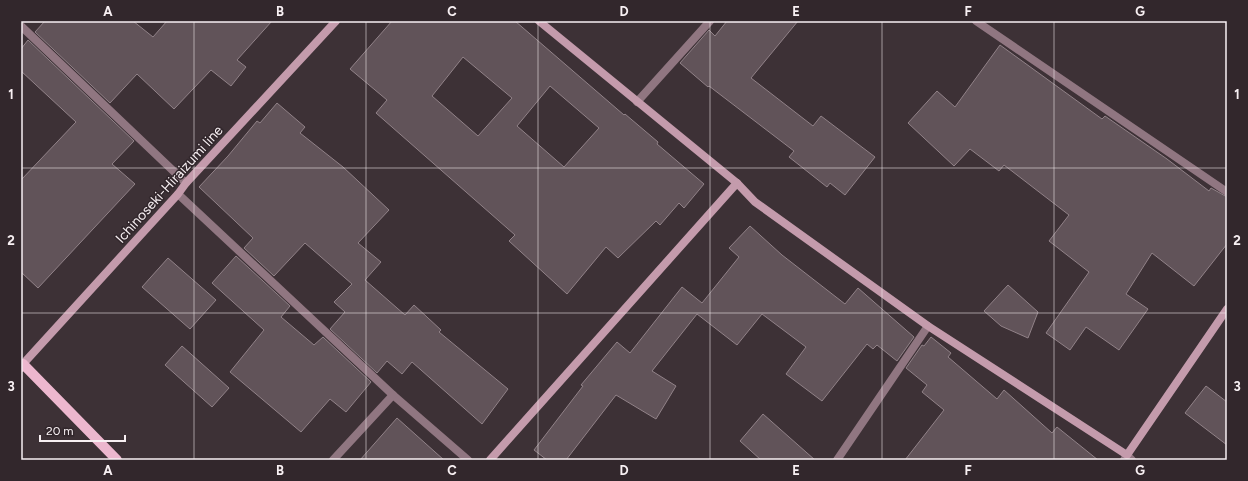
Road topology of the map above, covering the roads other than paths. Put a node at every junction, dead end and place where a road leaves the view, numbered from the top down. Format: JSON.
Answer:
{"nodes":[{"id":1,"x":336,"y":21,"type":"edge"},
{"id":2,"x":539,"y":21,"type":"edge"},
{"id":3,"x":710,"y":21,"type":"edge"},
{"id":4,"x":976,"y":21,"type":"edge"},
{"id":5,"x":21,"y":26,"type":"edge"},
{"id":6,"x":637,"y":102,"type":"junction"},
{"id":7,"x":186,"y":183,"type":"junction"},
{"id":8,"x":737,"y":183,"type":"junction"},
{"id":9,"x":1227,"y":192,"type":"edge"},
{"id":10,"x":178,"y":194,"type":"junction"},
{"id":11,"x":1227,"y":309,"type":"edge"},
{"id":12,"x":928,"y":326,"type":"junction"},
{"id":13,"x":22,"y":365,"type":"edge"},
{"id":14,"x":392,"y":394,"type":"junction"},
{"id":15,"x":1127,"y":458,"type":"edge"},
{"id":16,"x":117,"y":460,"type":"edge"},
{"id":17,"x":333,"y":460,"type":"edge"},
{"id":18,"x":468,"y":460,"type":"edge"},
{"id":19,"x":490,"y":460,"type":"edge"},
{"id":20,"x":837,"y":460,"type":"edge"}],
"edges":[{"from":1,"to":7,"type":"street","name":"Ichinoseki-Hiraizumi line"},
{"from":2,"to":6,"type":"street"},
{"from":3,"to":6,"type":"street"},
{"from":4,"to":9,"type":"street"},
{"from":5,"to":7,"type":"street"},
{"from":6,"to":8,"type":"street"},
{"from":7,"to":10,"type":"street","name":"Ichinoseki-Hiraizumi line"},
{"from":8,"to":12,"type":"street"},
{"from":8,"to":19,"type":"street"},
{"from":10,"to":13,"type":"street","name":"Ichinoseki-Hiraizumi line"},
{"from":10,"to":14,"type":"street"},
{"from":11,"to":15,"type":"street"},
{"from":12,"to":15,"type":"street"},
{"from":12,"to":20,"type":"street"},
{"from":13,"to":16,"type":"main road"},
{"from":14,"to":17,"type":"street"},
{"from":14,"to":18,"type":"street"}]}
